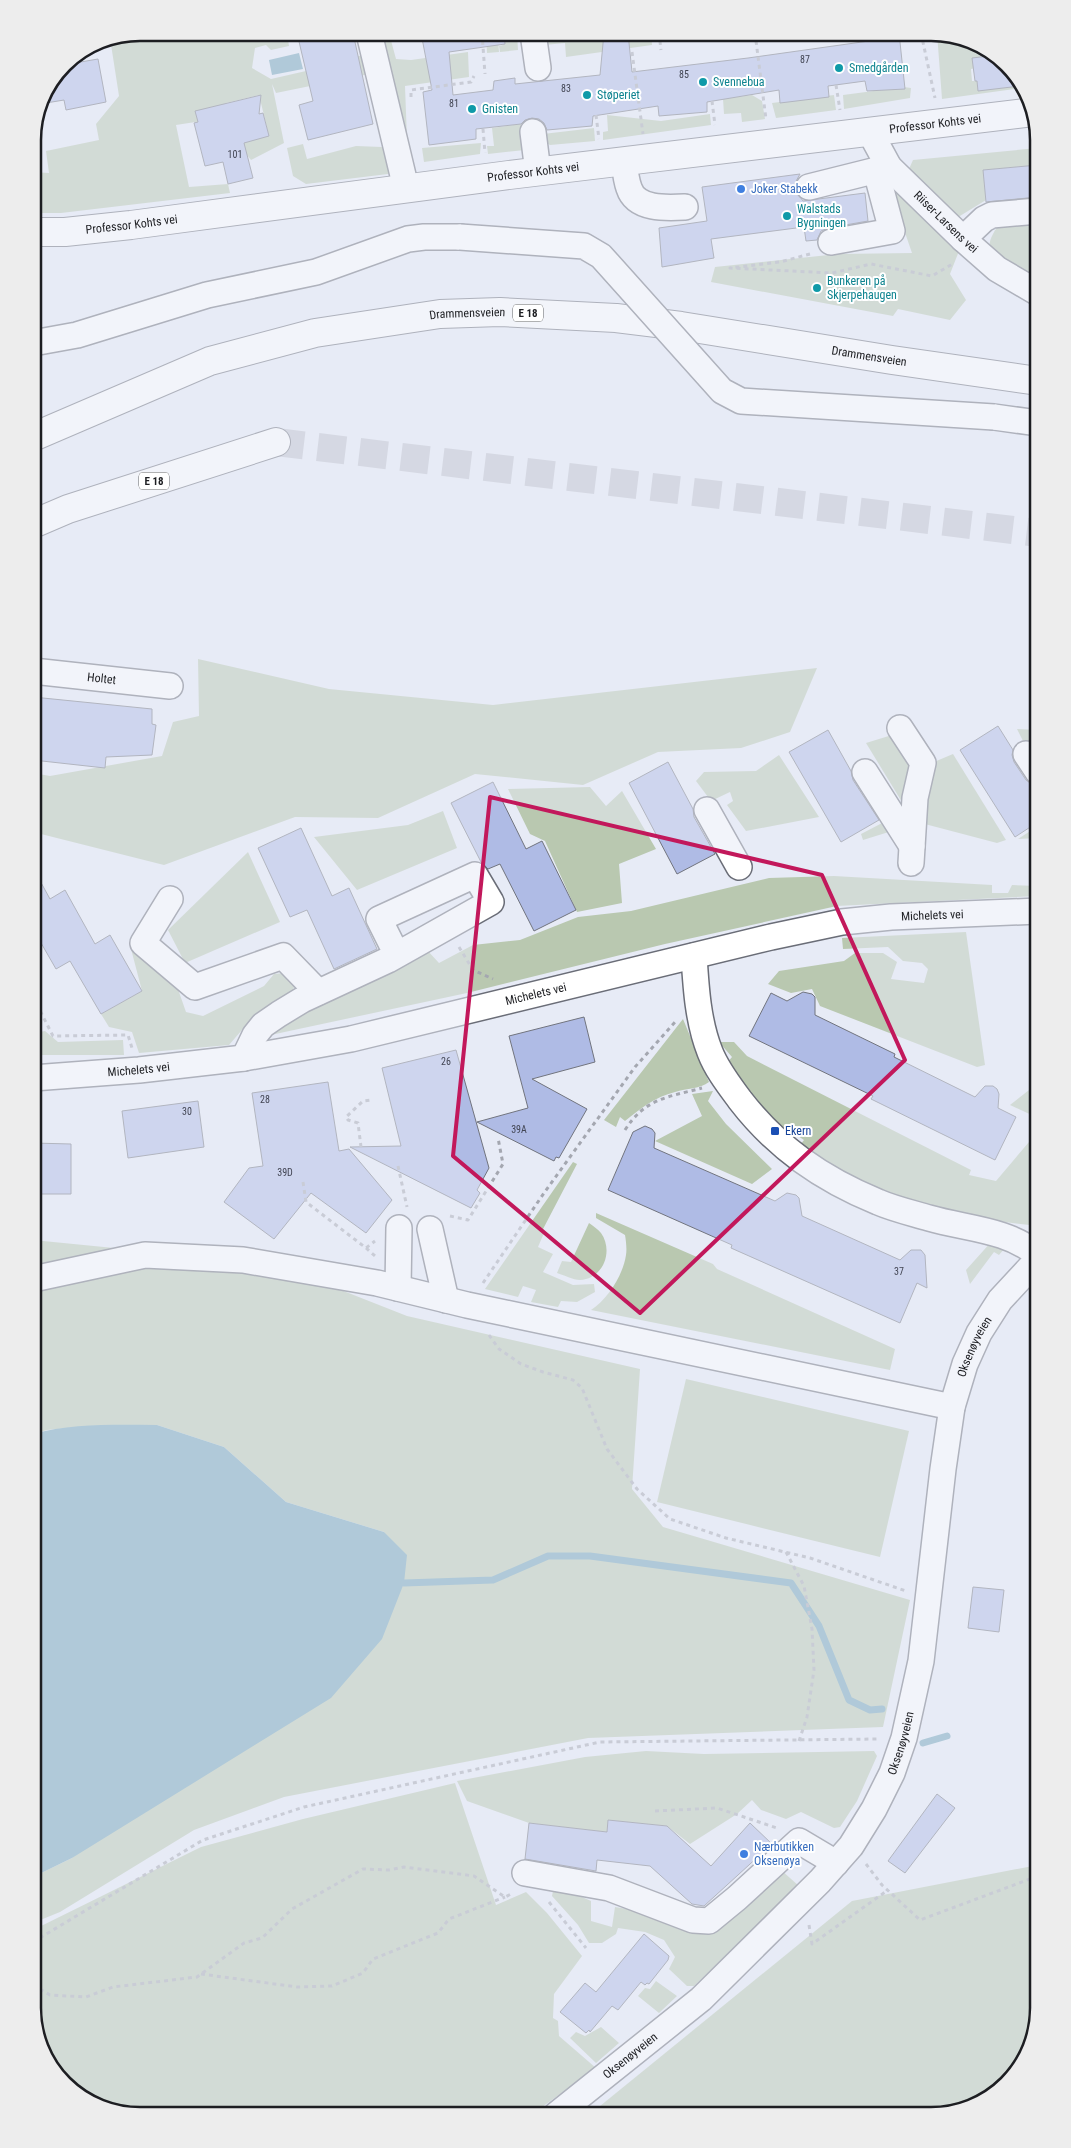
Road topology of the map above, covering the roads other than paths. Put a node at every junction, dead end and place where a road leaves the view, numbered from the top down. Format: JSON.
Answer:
{"nodes":[{"id":1,"x":371,"y":41,"type":"edge"},
{"id":2,"x":534,"y":41,"type":"edge"},
{"id":3,"x":538,"y":68,"type":"dead end"},
{"id":4,"x":1026,"y":113,"type":"edge"},
{"id":5,"x":533,"y":132,"type":"dead end"},
{"id":6,"x":870,"y":132,"type":"junction"},
{"id":7,"x":624,"y":161,"type":"junction"},
{"id":8,"x":882,"y":169,"type":"junction"},
{"id":9,"x":538,"y":172,"type":"junction"},
{"id":10,"x":809,"y":187,"type":"dead end"},
{"id":11,"x":406,"y":188,"type":"junction"},
{"id":12,"x":685,"y":207,"type":"dead end"},
{"id":13,"x":1030,"y":212,"type":"edge"},
{"id":14,"x":41,"y":232,"type":"edge"},
{"id":15,"x":962,"y":239,"type":"junction"},
{"id":16,"x":831,"y":242,"type":"dead end"},
{"id":17,"x":1030,"y":288,"type":"edge"},
{"id":18,"x":41,"y":342,"type":"edge"},
{"id":19,"x":1030,"y":380,"type":"edge"},
{"id":20,"x":1030,"y":421,"type":"edge"},
{"id":21,"x":41,"y":434,"type":"edge"},
{"id":22,"x":276,"y":442,"type":"tunnel mouth"},
{"id":23,"x":41,"y":521,"type":"edge"},
{"id":24,"x":41,"y":673,"type":"edge"},
{"id":25,"x":170,"y":686,"type":"dead end"},
{"id":26,"x":900,"y":728,"type":"dead end"},
{"id":27,"x":865,"y":772,"type":"dead end"},
{"id":28,"x":707,"y":810,"type":"dead end"},
{"id":29,"x":739,"y":867,"type":"dead end"},
{"id":30,"x":170,"y":899,"type":"dead end"},
{"id":31,"x":1030,"y":911,"type":"edge"},
{"id":32,"x":397,"y":955,"type":"dead end"},
{"id":33,"x":694,"y":956,"type":"junction"},
{"id":34,"x":318,"y":992,"type":"junction"},
{"id":35,"x":244,"y":1058,"type":"junction"},
{"id":36,"x":41,"y":1077,"type":"edge"},
{"id":37,"x":404,"y":1220,"type":"road end"},
{"id":38,"x":430,"y":1229,"type":"dead end"},
{"id":39,"x":1030,"y":1249,"type":"edge"},
{"id":40,"x":1030,"y":1268,"type":"edge"},
{"id":41,"x":41,"y":1277,"type":"edge"},
{"id":42,"x":398,"y":1288,"type":"junction"},
{"id":43,"x":457,"y":1303,"type":"junction"},
{"id":44,"x":952,"y":1407,"type":"junction"},
{"id":45,"x":844,"y":1855,"type":"junction"},
{"id":46,"x":535,"y":1875,"type":"road end"},
{"id":47,"x":566,"y":2107,"type":"edge"}],
"edges":[{"from":1,"to":11,"type":"street"},
{"from":2,"to":3,"type":"street"},
{"from":4,"to":6,"type":"main road","name":"Professor Kohts vei"},
{"from":5,"to":9,"type":"street"},
{"from":6,"to":7,"type":"main road","name":"Professor Kohts vei"},
{"from":6,"to":8,"type":"street","name":"Riiser-Larsens vei"},
{"from":7,"to":9,"type":"main road","name":"Professor Kohts vei"},
{"from":7,"to":12,"type":"street"},
{"from":8,"to":10,"type":"street"},
{"from":8,"to":15,"type":"street","name":"Riiser-Larsens vei"},
{"from":8,"to":16,"type":"street"},
{"from":9,"to":11,"type":"main road","name":"Professor Kohts vei"},
{"from":11,"to":14,"type":"main road","name":"Professor Kohts vei"},
{"from":13,"to":15,"type":"street"},
{"from":15,"to":17,"type":"street","name":"Riiser-Larsens vei"},
{"from":18,"to":20,"type":"street","bridge":true},
{"from":19,"to":21,"type":"main road","name":"Drammensveien","number":"E 18"},
{"from":22,"to":23,"type":"main road","number":"E 18"},
{"from":24,"to":25,"type":"street","name":"Holtet"},
{"from":26,"to":27,"type":"street"},
{"from":28,"to":29,"type":"street"},
{"from":30,"to":34,"type":"street"},
{"from":31,"to":33,"type":"street","name":"Michelets vei"},
{"from":32,"to":34,"type":"street"},
{"from":33,"to":35,"type":"street","name":"Michelets vei"},
{"from":33,"to":39,"type":"street"},
{"from":34,"to":35,"type":"street"},
{"from":35,"to":36,"type":"street","name":"Michelets vei"},
{"from":37,"to":42,"type":"street"},
{"from":38,"to":43,"type":"street"},
{"from":40,"to":44,"type":"street","name":"Oksenøyveien"},
{"from":41,"to":42,"type":"street"},
{"from":42,"to":43,"type":"street"},
{"from":43,"to":44,"type":"street"},
{"from":44,"to":45,"type":"street","name":"Oksenøyveien"},
{"from":45,"to":46,"type":"street"},
{"from":45,"to":47,"type":"street","name":"Oksenøyveien"}]}
